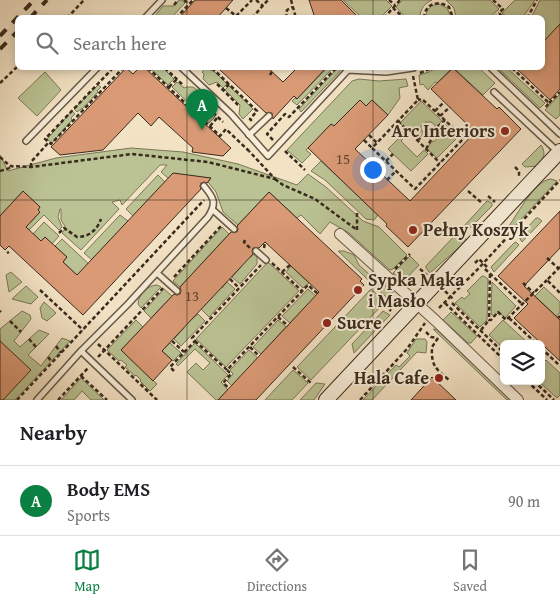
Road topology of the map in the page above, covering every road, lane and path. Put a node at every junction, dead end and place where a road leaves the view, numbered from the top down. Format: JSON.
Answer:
{"nodes":[{"id":1,"x":84,"y":0,"type":"edge"},
{"id":2,"x":162,"y":0,"type":"edge"},
{"id":3,"x":178,"y":0,"type":"edge"},
{"id":4,"x":184,"y":0,"type":"edge"},
{"id":5,"x":192,"y":0,"type":"edge"},
{"id":6,"x":252,"y":0,"type":"edge"},
{"id":7,"x":256,"y":0,"type":"edge"},
{"id":8,"x":268,"y":0,"type":"edge"},
{"id":9,"x":291,"y":0,"type":"edge"},
{"id":10,"x":390,"y":0,"type":"edge"},
{"id":11,"x":400,"y":0,"type":"edge"},
{"id":12,"x":493,"y":0,"type":"edge"},
{"id":13,"x":537,"y":0,"type":"edge"},
{"id":14,"x":441,"y":1,"type":"edge"},
{"id":15,"x":189,"y":4,"type":"junction"},
{"id":16,"x":174,"y":5,"type":"dead end"},
{"id":17,"x":262,"y":6,"type":"junction"},
{"id":18,"x":394,"y":6,"type":"junction"},
{"id":19,"x":293,"y":7,"type":"junction"},
{"id":20,"x":226,"y":8,"type":"dead end"},
{"id":21,"x":390,"y":12,"type":"junction"},
{"id":22,"x":499,"y":13,"type":"edge"},
{"id":23,"x":70,"y":15,"type":"edge"},
{"id":24,"x":149,"y":15,"type":"edge"},
{"id":25,"x":179,"y":15,"type":"edge"},
{"id":26,"x":235,"y":15,"type":"edge"},
{"id":27,"x":237,"y":15,"type":"edge"},
{"id":28,"x":254,"y":15,"type":"edge"},
{"id":29,"x":286,"y":15,"type":"edge"},
{"id":30,"x":295,"y":15,"type":"edge"},
{"id":31,"x":387,"y":15,"type":"edge"},
{"id":32,"x":389,"y":15,"type":"edge"},
{"id":33,"x":402,"y":15,"type":"edge"},
{"id":34,"x":424,"y":15,"type":"edge"},
{"id":35,"x":452,"y":15,"type":"edge"},
{"id":36,"x":529,"y":15,"type":"edge"},
{"id":37,"x":15,"y":69,"type":"edge"},
{"id":38,"x":95,"y":70,"type":"edge"},
{"id":39,"x":110,"y":70,"type":"edge"},
{"id":40,"x":121,"y":70,"type":"edge"},
{"id":41,"x":150,"y":70,"type":"edge"},
{"id":42,"x":167,"y":70,"type":"edge"},
{"id":43,"x":184,"y":70,"type":"edge"},
{"id":44,"x":214,"y":70,"type":"edge"},
{"id":45,"x":273,"y":70,"type":"edge"},
{"id":46,"x":334,"y":70,"type":"edge"},
{"id":47,"x":349,"y":70,"type":"edge"},
{"id":48,"x":360,"y":70,"type":"edge"},
{"id":49,"x":396,"y":70,"type":"edge"},
{"id":50,"x":412,"y":70,"type":"edge"},
{"id":51,"x":493,"y":70,"type":"edge"},
{"id":52,"x":514,"y":70,"type":"edge"},
{"id":53,"x":270,"y":75,"type":"dead end"},
{"id":54,"x":404,"y":77,"type":"dead end"},
{"id":55,"x":177,"y":79,"type":"junction"},
{"id":56,"x":0,"y":83,"type":"edge"},
{"id":57,"x":98,"y":83,"type":"junction"},
{"id":58,"x":217,"y":84,"type":"dead end"},
{"id":59,"x":229,"y":84,"type":"junction"},
{"id":60,"x":415,"y":85,"type":"dead end"},
{"id":61,"x":184,"y":86,"type":"dead end"},
{"id":62,"x":168,"y":87,"type":"junction"},
{"id":63,"x":104,"y":88,"type":"junction"},
{"id":64,"x":223,"y":90,"type":"junction"},
{"id":65,"x":494,"y":92,"type":"dead end"},
{"id":66,"x":560,"y":92,"type":"edge"},
{"id":67,"x":198,"y":99,"type":"dead end"},
{"id":68,"x":418,"y":100,"type":"junction"},
{"id":69,"x":549,"y":103,"type":"junction"},
{"id":70,"x":238,"y":105,"type":"dead end"},
{"id":71,"x":72,"y":110,"type":"junction"},
{"id":72,"x":543,"y":110,"type":"dead end"},
{"id":73,"x":435,"y":111,"type":"junction"},
{"id":74,"x":78,"y":115,"type":"junction"},
{"id":75,"x":269,"y":116,"type":"dead end"},
{"id":76,"x":440,"y":116,"type":"junction"},
{"id":77,"x":218,"y":117,"type":"junction"},
{"id":78,"x":445,"y":120,"type":"junction"},
{"id":79,"x":398,"y":121,"type":"junction"},
{"id":80,"x":223,"y":122,"type":"dead end"},
{"id":81,"x":210,"y":126,"type":"junction"},
{"id":82,"x":258,"y":126,"type":"junction"},
{"id":83,"x":473,"y":129,"type":"dead end"},
{"id":84,"x":432,"y":132,"type":"junction"},
{"id":85,"x":560,"y":134,"type":"edge"},
{"id":86,"x":249,"y":135,"type":"junction"},
{"id":87,"x":464,"y":138,"type":"junction"},
{"id":88,"x":416,"y":140,"type":"junction"},
{"id":89,"x":26,"y":141,"type":"dead end"},
{"id":90,"x":49,"y":142,"type":"junction"},
{"id":91,"x":377,"y":143,"type":"junction"},
{"id":92,"x":278,"y":145,"type":"junction"},
{"id":93,"x":372,"y":148,"type":"junction"},
{"id":94,"x":426,"y":149,"type":"junction"},
{"id":95,"x":559,"y":152,"type":"edge"},
{"id":96,"x":393,"y":154,"type":"dead end"},
{"id":97,"x":0,"y":157,"type":"edge"},
{"id":98,"x":386,"y":161,"type":"junction"},
{"id":99,"x":440,"y":163,"type":"junction"},
{"id":100,"x":13,"y":167,"type":"junction"},
{"id":101,"x":31,"y":168,"type":"junction"},
{"id":102,"x":306,"y":170,"type":"dead end"},
{"id":103,"x":396,"y":171,"type":"junction"},
{"id":104,"x":0,"y":172,"type":"edge"},
{"id":105,"x":275,"y":179,"type":"junction"},
{"id":106,"x":387,"y":180,"type":"dead end"},
{"id":107,"x":560,"y":180,"type":"edge"},
{"id":108,"x":204,"y":186,"type":"dead end"},
{"id":109,"x":468,"y":191,"type":"dead end"},
{"id":110,"x":210,"y":194,"type":"junction"},
{"id":111,"x":488,"y":196,"type":"dead end"},
{"id":112,"x":482,"y":203,"type":"dead end"},
{"id":113,"x":496,"y":203,"type":"dead end"},
{"id":114,"x":213,"y":210,"type":"junction"},
{"id":115,"x":357,"y":214,"type":"dead end"},
{"id":116,"x":101,"y":219,"type":"dead end"},
{"id":117,"x":226,"y":222,"type":"junction"},
{"id":118,"x":234,"y":229,"type":"dead end"},
{"id":119,"x":357,"y":230,"type":"junction"},
{"id":120,"x":59,"y":233,"type":"dead end"},
{"id":121,"x":340,"y":234,"type":"dead end"},
{"id":122,"x":246,"y":240,"type":"dead end"},
{"id":123,"x":247,"y":245,"type":"dead end"},
{"id":124,"x":355,"y":249,"type":"junction"},
{"id":125,"x":256,"y":251,"type":"dead end"},
{"id":126,"x":410,"y":254,"type":"dead end"},
{"id":127,"x":547,"y":258,"type":"dead end"},
{"id":128,"x":266,"y":260,"type":"junction"},
{"id":129,"x":290,"y":265,"type":"dead end"},
{"id":130,"x":420,"y":268,"type":"dead end"},
{"id":131,"x":559,"y":268,"type":"edge"},
{"id":132,"x":485,"y":269,"type":"dead end"},
{"id":133,"x":282,"y":272,"type":"junction"},
{"id":134,"x":157,"y":273,"type":"junction"},
{"id":135,"x":490,"y":274,"type":"junction"},
{"id":136,"x":428,"y":276,"type":"dead end"},
{"id":137,"x":387,"y":278,"type":"junction"},
{"id":138,"x":230,"y":279,"type":"dead end"},
{"id":139,"x":547,"y":280,"type":"junction"},
{"id":140,"x":168,"y":283,"type":"junction"},
{"id":141,"x":523,"y":283,"type":"dead end"},
{"id":142,"x":239,"y":288,"type":"junction"},
{"id":143,"x":442,"y":288,"type":"dead end"},
{"id":144,"x":40,"y":290,"type":"dead end"},
{"id":145,"x":177,"y":291,"type":"dead end"},
{"id":146,"x":302,"y":291,"type":"junction"},
{"id":147,"x":534,"y":293,"type":"junction"},
{"id":148,"x":560,"y":293,"type":"edge"},
{"id":149,"x":318,"y":294,"type":"dead end"},
{"id":150,"x":450,"y":297,"type":"junction"},
{"id":151,"x":416,"y":303,"type":"junction"},
{"id":152,"x":445,"y":303,"type":"junction"},
{"id":153,"x":522,"y":304,"type":"junction"},
{"id":154,"x":385,"y":305,"type":"dead end"},
{"id":155,"x":393,"y":312,"type":"dead end"},
{"id":156,"x":436,"y":312,"type":"dead end"},
{"id":157,"x":278,"y":316,"type":"junction"},
{"id":158,"x":509,"y":318,"type":"junction"},
{"id":159,"x":489,"y":320,"type":"junction"},
{"id":160,"x":10,"y":321,"type":"dead end"},
{"id":161,"x":426,"y":322,"type":"dead end"},
{"id":162,"x":288,"y":326,"type":"dead end"},
{"id":163,"x":83,"y":330,"type":"junction"},
{"id":164,"x":480,"y":331,"type":"junction"},
{"id":165,"x":21,"y":332,"type":"dead end"},
{"id":166,"x":438,"y":338,"type":"dead end"},
{"id":167,"x":29,"y":339,"type":"dead end"},
{"id":168,"x":93,"y":339,"type":"junction"},
{"id":169,"x":532,"y":340,"type":"edge"},
{"id":170,"x":172,"y":341,"type":"dead end"},
{"id":171,"x":195,"y":341,"type":"junction"},
{"id":172,"x":56,"y":346,"type":"dead end"},
{"id":173,"x":249,"y":346,"type":"junction"},
{"id":174,"x":36,"y":347,"type":"dead end"},
{"id":175,"x":500,"y":349,"type":"edge"},
{"id":176,"x":105,"y":351,"type":"junction"},
{"id":177,"x":81,"y":352,"type":"junction"},
{"id":178,"x":184,"y":352,"type":"junction"},
{"id":179,"x":545,"y":352,"type":"edge"},
{"id":180,"x":61,"y":353,"type":"junction"},
{"id":181,"x":259,"y":356,"type":"dead end"},
{"id":182,"x":500,"y":356,"type":"edge"},
{"id":183,"x":48,"y":357,"type":"dead end"},
{"id":184,"x":52,"y":362,"type":"junction"},
{"id":185,"x":93,"y":362,"type":"junction"},
{"id":186,"x":560,"y":366,"type":"edge"},
{"id":187,"x":294,"y":367,"type":"dead end"},
{"id":188,"x":226,"y":370,"type":"junction"},
{"id":189,"x":174,"y":371,"type":"dead end"},
{"id":190,"x":81,"y":376,"type":"junction"},
{"id":191,"x":449,"y":380,"type":"dead end"},
{"id":192,"x":311,"y":384,"type":"dead end"},
{"id":193,"x":531,"y":385,"type":"edge"},
{"id":194,"x":538,"y":385,"type":"edge"},
{"id":195,"x":229,"y":388,"type":"dead end"},
{"id":196,"x":18,"y":400,"type":"edge"},
{"id":197,"x":36,"y":400,"type":"edge"},
{"id":198,"x":58,"y":400,"type":"edge"},
{"id":199,"x":107,"y":400,"type":"edge"},
{"id":200,"x":132,"y":400,"type":"edge"},
{"id":201,"x":157,"y":400,"type":"edge"},
{"id":202,"x":326,"y":400,"type":"edge"},
{"id":203,"x":360,"y":400,"type":"edge"},
{"id":204,"x":518,"y":400,"type":"edge"},
{"id":205,"x":547,"y":400,"type":"edge"},
{"id":206,"x":554,"y":400,"type":"edge"}],
"edges":[{"from":1,"to":23,"type":"path"},
{"from":2,"to":24,"type":"lane"},
{"from":3,"to":16,"type":"path"},
{"from":4,"to":15,"type":"path"},
{"from":5,"to":15,"type":"path"},
{"from":6,"to":27,"type":"path"},
{"from":7,"to":17,"type":"path"},
{"from":8,"to":17,"type":"path"},
{"from":9,"to":19,"type":"path"},
{"from":10,"to":18,"type":"path"},
{"from":11,"to":18,"type":"path"},
{"from":12,"to":22,"type":"path"},
{"from":13,"to":36,"type":"path"},
{"from":14,"to":34,"type":"path"},
{"from":14,"to":35,"type":"path"},
{"from":15,"to":25,"type":"path"},
{"from":17,"to":28,"type":"path"},
{"from":18,"to":21,"type":"path"},
{"from":18,"to":33,"type":"path"},
{"from":19,"to":29,"type":"path"},
{"from":19,"to":30,"type":"path"},
{"from":20,"to":26,"type":"path"},
{"from":21,"to":31,"type":"path"},
{"from":21,"to":32,"type":"path"},
{"from":37,"to":56,"type":"path"},
{"from":38,"to":89,"type":"lane"},
{"from":39,"to":57,"type":"path"},
{"from":40,"to":63,"type":"path"},
{"from":41,"to":62,"type":"path"},
{"from":42,"to":55,"type":"path"},
{"from":43,"to":86,"type":"lane"},
{"from":44,"to":59,"type":"path"},
{"from":45,"to":53,"type":"path"},
{"from":46,"to":92,"type":"path"},
{"from":47,"to":92,"type":"lane"},
{"from":48,"to":49,"type":"lane"},
{"from":50,"to":54,"type":"path"},
{"from":51,"to":85,"type":"lane"},
{"from":52,"to":69,"type":"path"},
{"from":55,"to":61,"type":"path"},
{"from":55,"to":62,"type":"path"},
{"from":57,"to":63,"type":"path"},
{"from":57,"to":71,"type":"path"},
{"from":58,"to":64,"type":"path"},
{"from":59,"to":64,"type":"path"},
{"from":59,"to":82,"type":"path"},
{"from":60,"to":68,"type":"path"},
{"from":62,"to":81,"type":"path"},
{"from":63,"to":74,"type":"path"},
{"from":64,"to":70,"type":"path"},
{"from":65,"to":95,"type":"lane"},
{"from":66,"to":69,"type":"path"},
{"from":67,"to":77,"type":"path"},
{"from":68,"to":73,"type":"path"},
{"from":68,"to":79,"type":"path"},
{"from":69,"to":72,"type":"path"},
{"from":71,"to":74,"type":"path"},
{"from":71,"to":90,"type":"path"},
{"from":73,"to":76,"type":"path"},
{"from":73,"to":76,"type":"path"},
{"from":74,"to":90,"type":"path"},
{"from":75,"to":82,"type":"lane"},
{"from":76,"to":78,"type":"path"},
{"from":77,"to":80,"type":"path"},
{"from":77,"to":81,"type":"path"},
{"from":78,"to":84,"type":"path"},
{"from":78,"to":87,"type":"path"},
{"from":79,"to":88,"type":"path"},
{"from":79,"to":91,"type":"path"},
{"from":81,"to":105,"type":"path"},
{"from":82,"to":86,"type":"lane"},
{"from":83,"to":87,"type":"path"},
{"from":84,"to":88,"type":"path"},
{"from":84,"to":94,"type":"path"},
{"from":86,"to":92,"type":"lane"},
{"from":87,"to":99,"type":"path"},
{"from":88,"to":94,"type":"path"},
{"from":90,"to":101,"type":"path"},
{"from":91,"to":93,"type":"path"},
{"from":91,"to":93,"type":"path"},
{"from":92,"to":102,"type":"path"},
{"from":93,"to":98,"type":"path"},
{"from":94,"to":99,"type":"path"},
{"from":95,"to":151,"type":"street"},
{"from":96,"to":98,"type":"path"},
{"from":97,"to":100,"type":"path"},
{"from":98,"to":103,"type":"path"},
{"from":99,"to":103,"type":"path"},
{"from":100,"to":101,"type":"path"},
{"from":100,"to":104,"type":"path"},
{"from":101,"to":105,"type":"path"},
{"from":103,"to":106,"type":"path"},
{"from":105,"to":119,"type":"path"},
{"from":107,"to":150,"type":"path"},
{"from":108,"to":110,"type":"lane"},
{"from":109,"to":112,"type":"path"},
{"from":110,"to":114,"type":"lane"},
{"from":110,"to":163,"type":"path"},
{"from":111,"to":113,"type":"path"},
{"from":114,"to":117,"type":"lane"},
{"from":114,"to":134,"type":"lane"},
{"from":115,"to":119,"type":"path"},
{"from":116,"to":120,"type":"path"},
{"from":117,"to":118,"type":"lane"},
{"from":117,"to":140,"type":"path"},
{"from":119,"to":124,"type":"path"},
{"from":121,"to":124,"type":"street"},
{"from":122,"to":123,"type":"path"},
{"from":124,"to":137,"type":"street"},
{"from":125,"to":128,"type":"lane"},
{"from":126,"to":137,"type":"path"},
{"from":127,"to":131,"type":"path"},
{"from":128,"to":133,"type":"path"},
{"from":128,"to":142,"type":"path"},
{"from":129,"to":133,"type":"path"},
{"from":130,"to":136,"type":"path"},
{"from":131,"to":139,"type":"path"},
{"from":132,"to":135,"type":"path"},
{"from":133,"to":146,"type":"path"},
{"from":134,"to":140,"type":"lane"},
{"from":134,"to":168,"type":"lane"},
{"from":135,"to":153,"type":"path"},
{"from":135,"to":159,"type":"path"},
{"from":137,"to":151,"type":"street"},
{"from":138,"to":142,"type":"path"},
{"from":139,"to":147,"type":"path"},
{"from":139,"to":148,"type":"path"},
{"from":140,"to":145,"type":"lane"},
{"from":140,"to":176,"type":"path"},
{"from":141,"to":147,"type":"path"},
{"from":142,"to":171,"type":"path"},
{"from":143,"to":150,"type":"path"},
{"from":144,"to":163,"type":"path"},
{"from":146,"to":149,"type":"path"},
{"from":146,"to":157,"type":"path"},
{"from":147,"to":153,"type":"path"},
{"from":150,"to":152,"type":"path"},
{"from":150,"to":164,"type":"path"},
{"from":151,"to":202,"type":"street"},
{"from":151,"to":204,"type":"street"},
{"from":152,"to":156,"type":"path"},
{"from":152,"to":182,"type":"path"},
{"from":153,"to":158,"type":"path"},
{"from":154,"to":155,"type":"path"},
{"from":157,"to":162,"type":"path"},
{"from":157,"to":173,"type":"path"},
{"from":158,"to":159,"type":"path"},
{"from":158,"to":169,"type":"path"},
{"from":159,"to":164,"type":"path"},
{"from":160,"to":165,"type":"path"},
{"from":161,"to":203,"type":"path"},
{"from":163,"to":168,"type":"path"},
{"from":163,"to":180,"type":"path"},
{"from":164,"to":175,"type":"path"},
{"from":166,"to":191,"type":"path"},
{"from":167,"to":174,"type":"path"},
{"from":168,"to":176,"type":"path"},
{"from":168,"to":177,"type":"lane"},
{"from":170,"to":178,"type":"path"},
{"from":171,"to":178,"type":"path"},
{"from":171,"to":188,"type":"path"},
{"from":172,"to":180,"type":"path"},
{"from":173,"to":181,"type":"path"},
{"from":173,"to":188,"type":"path"},
{"from":176,"to":185,"type":"path"},
{"from":176,"to":201,"type":"path"},
{"from":177,"to":185,"type":"lane"},
{"from":177,"to":197,"type":"lane"},
{"from":178,"to":189,"type":"path"},
{"from":179,"to":186,"type":"path"},
{"from":180,"to":184,"type":"path"},
{"from":183,"to":184,"type":"path"},
{"from":184,"to":196,"type":"path"},
{"from":185,"to":190,"type":"path"},
{"from":185,"to":200,"type":"lane"},
{"from":187,"to":192,"type":"path"},
{"from":188,"to":195,"type":"path"},
{"from":190,"to":198,"type":"path"},
{"from":190,"to":199,"type":"path"},
{"from":193,"to":205,"type":"path"},
{"from":194,"to":206,"type":"path"}]}
